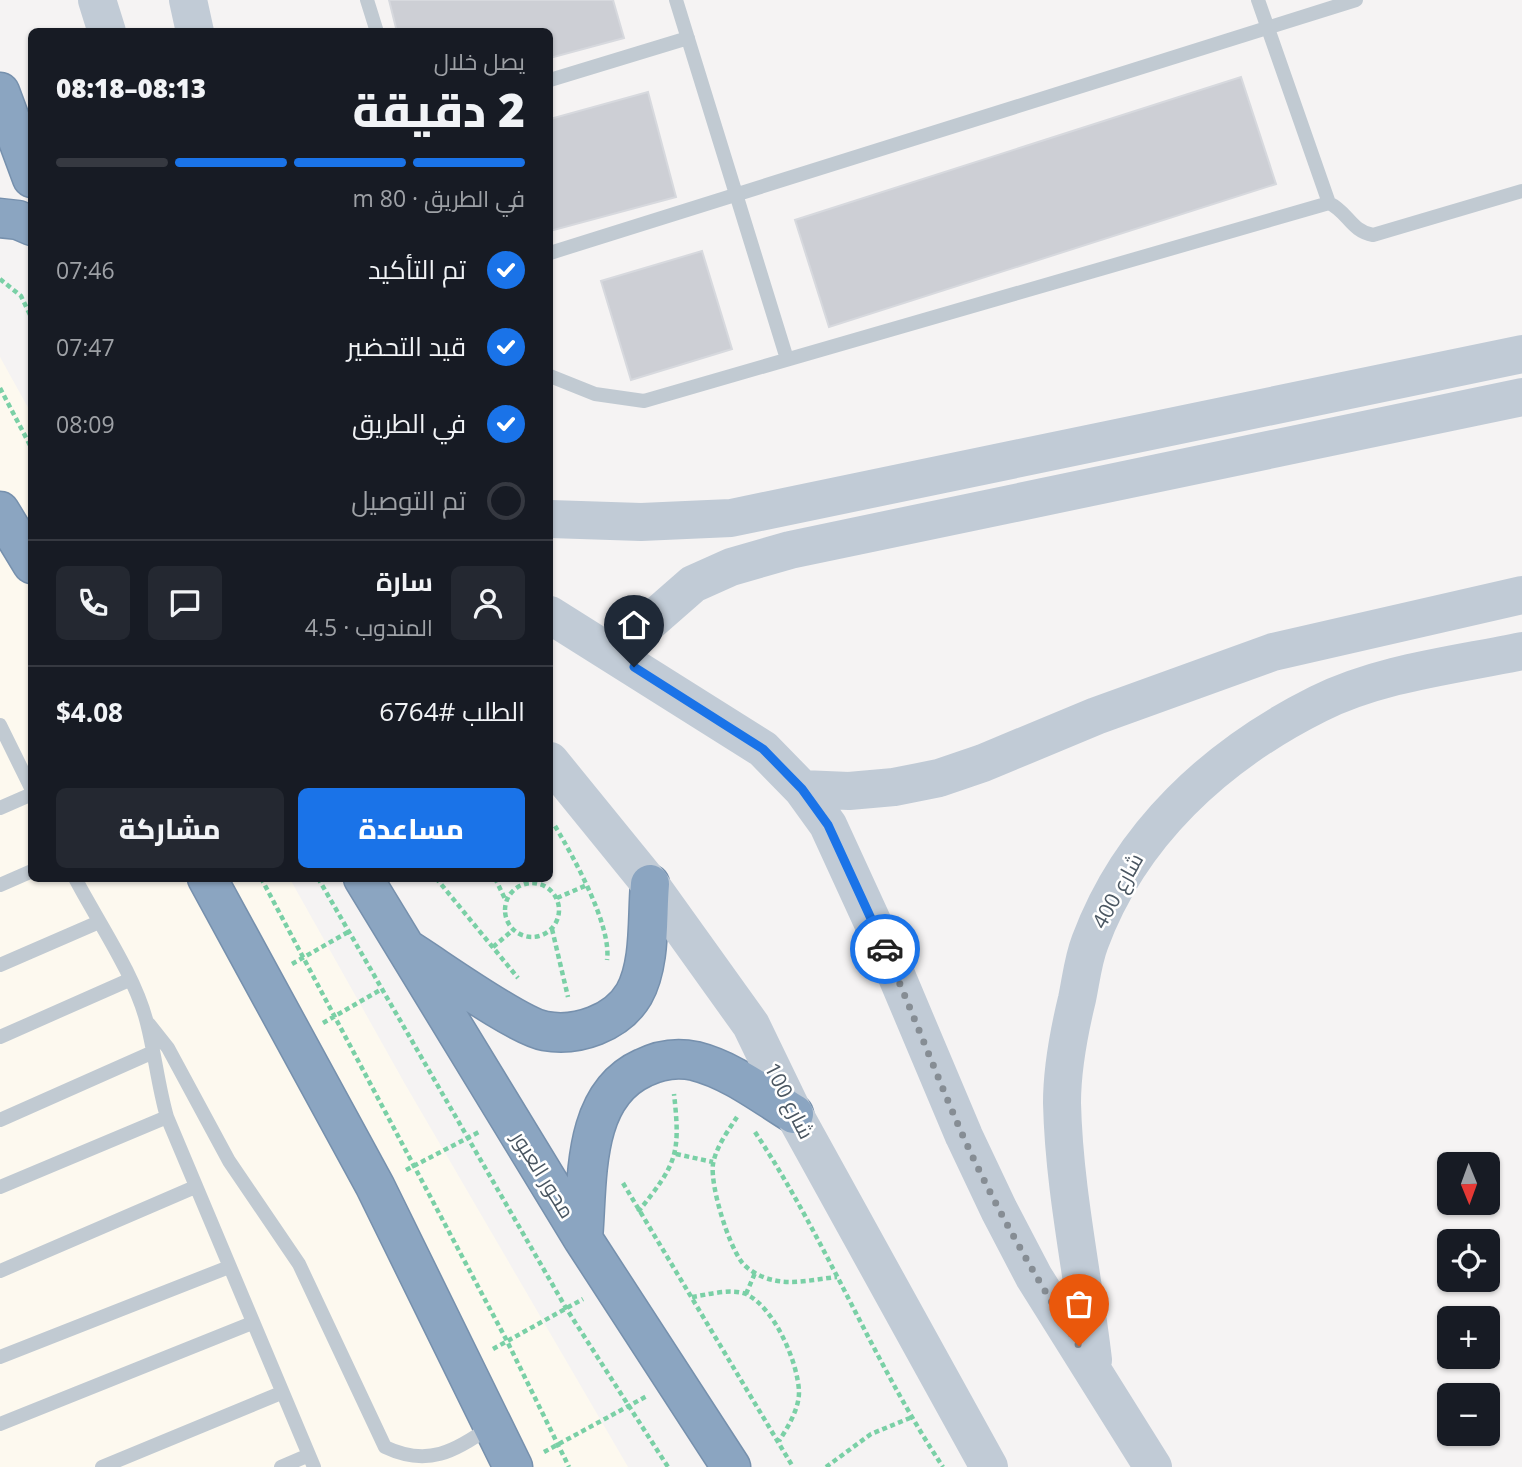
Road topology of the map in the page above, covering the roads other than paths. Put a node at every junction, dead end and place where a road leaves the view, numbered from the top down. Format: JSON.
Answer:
{"nodes":[{"id":1,"x":97,"y":0,"type":"edge"},
{"id":2,"x":188,"y":0,"type":"edge"},
{"id":3,"x":367,"y":0,"type":"edge"},
{"id":4,"x":676,"y":0,"type":"edge"},
{"id":5,"x":1258,"y":0,"type":"edge"},
{"id":6,"x":1356,"y":0,"type":"edge"},
{"id":7,"x":106,"y":28,"type":"edge"},
{"id":8,"x":194,"y":28,"type":"edge"},
{"id":9,"x":376,"y":28,"type":"edge"},
{"id":10,"x":1267,"y":29,"type":"junction"},
{"id":11,"x":688,"y":38,"type":"junction"},
{"id":12,"x":553,"y":79,"type":"edge"},
{"id":13,"x":0,"y":92,"type":"edge"},
{"id":14,"x":28,"y":167,"type":"edge"},
{"id":15,"x":1522,"y":191,"type":"edge"},
{"id":16,"x":736,"y":195,"type":"junction"},
{"id":17,"x":1329,"y":203,"type":"junction"},
{"id":18,"x":0,"y":218,"type":"edge"},
{"id":19,"x":28,"y":224,"type":"edge"},
{"id":20,"x":553,"y":252,"type":"edge"},
{"id":21,"x":1522,"y":354,"type":"edge"},
{"id":22,"x":787,"y":359,"type":"junction"},
{"id":23,"x":553,"y":377,"type":"edge"},
{"id":24,"x":1522,"y":397,"type":"edge"},
{"id":25,"x":0,"y":511,"type":"edge"},
{"id":26,"x":553,"y":519,"type":"edge"},
{"id":27,"x":28,"y":557,"type":"edge"},
{"id":28,"x":1522,"y":595,"type":"edge"},
{"id":29,"x":553,"y":617,"type":"edge"},
{"id":30,"x":1522,"y":651,"type":"edge"},
{"id":31,"x":613,"y":654,"type":"junction"},
{"id":32,"x":1,"y":730,"type":"edge"},
{"id":33,"x":553,"y":765,"type":"edge"},
{"id":34,"x":28,"y":784,"type":"edge"},
{"id":35,"x":802,"y":789,"type":"junction"},
{"id":36,"x":28,"y":794,"type":"edge"},
{"id":37,"x":0,"y":808,"type":"edge"},
{"id":38,"x":28,"y":874,"type":"edge"},
{"id":39,"x":77,"y":882,"type":"edge"},
{"id":40,"x":209,"y":882,"type":"edge"},
{"id":41,"x":365,"y":882,"type":"edge"},
{"id":42,"x":650,"y":884,"type":"junction"},
{"id":43,"x":0,"y":885,"type":"edge"},
{"id":44,"x":99,"y":922,"type":"junction"},
{"id":45,"x":400,"y":942,"type":"junction"},
{"id":46,"x":0,"y":965,"type":"edge"},
{"id":47,"x":129,"y":979,"type":"junction"},
{"id":48,"x":147,"y":1022,"type":"junction"},
{"id":49,"x":0,"y":1037,"type":"edge"},
{"id":50,"x":151,"y":1053,"type":"junction"},
{"id":51,"x":794,"y":1114,"type":"junction"},
{"id":52,"x":167,"y":1117,"type":"junction"},
{"id":53,"x":0,"y":1119,"type":"edge"},
{"id":54,"x":0,"y":1187,"type":"edge"},
{"id":55,"x":195,"y":1187,"type":"junction"},
{"id":56,"x":583,"y":1239,"type":"junction"},
{"id":57,"x":229,"y":1267,"type":"junction"},
{"id":58,"x":0,"y":1270,"type":"edge"},
{"id":59,"x":252,"y":1323,"type":"junction"},
{"id":60,"x":0,"y":1357,"type":"edge"},
{"id":61,"x":1094,"y":1369,"type":"junction"},
{"id":62,"x":281,"y":1393,"type":"junction"},
{"id":63,"x":0,"y":1424,"type":"edge"},
{"id":64,"x":491,"y":1426,"type":"junction"},
{"id":65,"x":312,"y":1461,"type":"edge"},
{"id":66,"x":525,"y":1462,"type":"edge"},
{"id":67,"x":1152,"y":1466,"type":"edge"},
{"id":68,"x":102,"y":1467,"type":"edge"},
{"id":69,"x":281,"y":1467,"type":"edge"},
{"id":70,"x":731,"y":1467,"type":"edge"},
{"id":71,"x":989,"y":1467,"type":"edge"}],
"edges":[{"from":1,"to":7,"type":"street"},
{"from":2,"to":8,"type":"street"},
{"from":3,"to":9,"type":"lane"},
{"from":4,"to":11,"type":"lane"},
{"from":5,"to":10,"type":"lane"},
{"from":6,"to":10,"type":"lane"},
{"from":10,"to":16,"type":"lane"},
{"from":10,"to":17,"type":"lane"},
{"from":11,"to":12,"type":"lane"},
{"from":11,"to":16,"type":"lane"},
{"from":13,"to":14,"type":"highway"},
{"from":15,"to":17,"type":"lane"},
{"from":16,"to":20,"type":"lane"},
{"from":16,"to":22,"type":"lane"},
{"from":17,"to":22,"type":"lane"},
{"from":18,"to":19,"type":"highway"},
{"from":21,"to":26,"type":"street"},
{"from":22,"to":23,"type":"lane"},
{"from":24,"to":31,"type":"street"},
{"from":25,"to":27,"type":"highway"},
{"from":28,"to":35,"type":"street"},
{"from":29,"to":31,"type":"street"},
{"from":30,"to":61,"type":"street","name":"شارع 400"},
{"from":31,"to":35,"type":"street"},
{"from":32,"to":34,"type":"lane"},
{"from":33,"to":42,"type":"street","name":"شارع 100"},
{"from":35,"to":61,"type":"street"},
{"from":36,"to":37,"type":"lane"},
{"from":38,"to":43,"type":"lane"},
{"from":39,"to":44,"type":"lane"},
{"from":40,"to":64,"type":"highway"},
{"from":41,"to":45,"type":"highway","name":"محور العبور"},
{"from":42,"to":45,"type":"highway"},
{"from":42,"to":51,"type":"street","name":"شارع 100"},
{"from":44,"to":46,"type":"lane"},
{"from":44,"to":47,"type":"lane"},
{"from":45,"to":56,"type":"highway","name":"محور العبور"},
{"from":47,"to":48,"type":"lane"},
{"from":47,"to":49,"type":"lane"},
{"from":48,"to":50,"type":"lane"},
{"from":48,"to":64,"type":"lane"},
{"from":50,"to":52,"type":"lane"},
{"from":50,"to":53,"type":"lane"},
{"from":51,"to":56,"type":"highway"},
{"from":51,"to":71,"type":"street","name":"شارع 100"},
{"from":52,"to":54,"type":"lane"},
{"from":52,"to":55,"type":"lane"},
{"from":55,"to":57,"type":"lane"},
{"from":55,"to":58,"type":"lane"},
{"from":56,"to":70,"type":"highway","name":"محور العبور"},
{"from":57,"to":59,"type":"lane"},
{"from":57,"to":60,"type":"lane"},
{"from":59,"to":62,"type":"lane"},
{"from":59,"to":63,"type":"lane"},
{"from":61,"to":67,"type":"street"},
{"from":62,"to":65,"type":"lane"},
{"from":62,"to":68,"type":"lane"},
{"from":64,"to":66,"type":"highway"},
{"from":65,"to":69,"type":"lane"}]}
